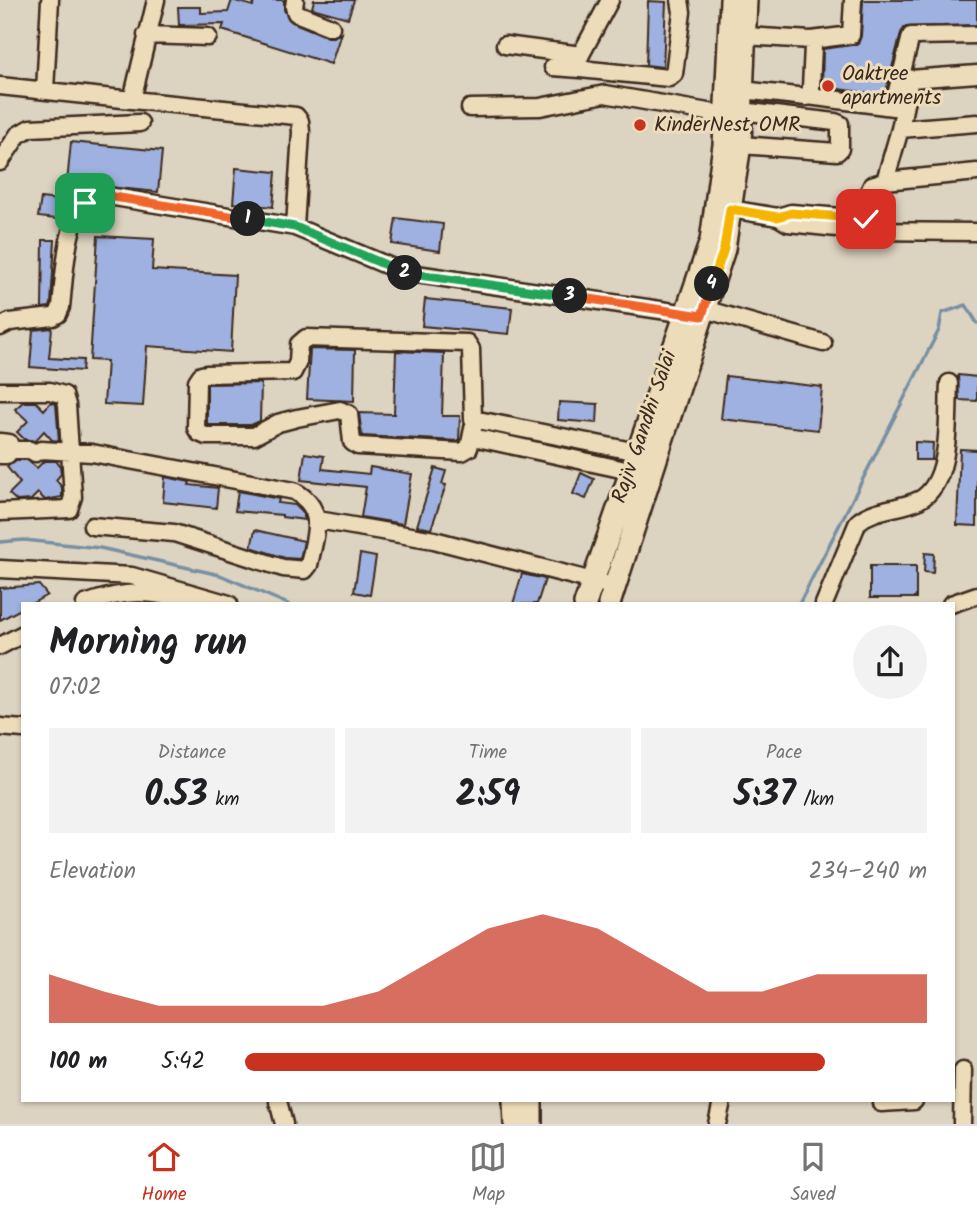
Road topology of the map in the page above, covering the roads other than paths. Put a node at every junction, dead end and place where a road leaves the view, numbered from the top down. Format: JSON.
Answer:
{"nodes":[{"id":1,"x":50,"y":0,"type":"edge"},
{"id":2,"x":156,"y":0,"type":"edge"},
{"id":3,"x":295,"y":0,"type":"edge"},
{"id":4,"x":610,"y":0,"type":"edge"},
{"id":5,"x":680,"y":0,"type":"edge"},
{"id":6,"x":731,"y":0,"type":"edge"},
{"id":7,"x":747,"y":0,"type":"edge"},
{"id":8,"x":853,"y":0,"type":"edge"},
{"id":9,"x":331,"y":27,"type":"dead end"},
{"id":10,"x":146,"y":35,"type":"junction"},
{"id":11,"x":745,"y":36,"type":"junction"},
{"id":12,"x":977,"y":36,"type":"edge"},
{"id":13,"x":208,"y":37,"type":"dead end"},
{"id":14,"x":811,"y":40,"type":"junction"},
{"id":15,"x":977,"y":42,"type":"edge"},
{"id":16,"x":505,"y":45,"type":"dead end"},
{"id":17,"x":580,"y":62,"type":"junction"},
{"id":18,"x":552,"y":67,"type":"dead end"},
{"id":19,"x":977,"y":74,"type":"edge"},
{"id":20,"x":910,"y":79,"type":"junction"},
{"id":21,"x":0,"y":86,"type":"edge"},
{"id":22,"x":45,"y":90,"type":"junction"},
{"id":23,"x":808,"y":96,"type":"junction"},
{"id":24,"x":132,"y":100,"type":"junction"},
{"id":25,"x":736,"y":106,"type":"junction"},
{"id":26,"x":470,"y":108,"type":"dead end"},
{"id":27,"x":140,"y":123,"type":"dead end"},
{"id":28,"x":977,"y":124,"type":"edge"},
{"id":29,"x":900,"y":129,"type":"junction"},
{"id":30,"x":740,"y":145,"type":"junction"},
{"id":31,"x":0,"y":162,"type":"edge"},
{"id":32,"x":977,"y":172,"type":"edge"},
{"id":33,"x":885,"y":181,"type":"junction"},
{"id":34,"x":730,"y":209,"type":"junction"},
{"id":35,"x":866,"y":225,"type":"junction"},
{"id":36,"x":295,"y":227,"type":"junction"},
{"id":37,"x":977,"y":232,"type":"edge"},
{"id":38,"x":697,"y":313,"type":"junction"},
{"id":39,"x":0,"y":327,"type":"edge"},
{"id":40,"x":824,"y":343,"type":"dead end"},
{"id":41,"x":949,"y":383,"type":"dead end"},
{"id":42,"x":0,"y":391,"type":"edge"},
{"id":43,"x":475,"y":419,"type":"junction"},
{"id":44,"x":482,"y":439,"type":"dead end"},
{"id":45,"x":5,"y":448,"type":"edge"},
{"id":46,"x":69,"y":449,"type":"junction"},
{"id":47,"x":647,"y":454,"type":"junction"},
{"id":48,"x":630,"y":471,"type":"junction"},
{"id":49,"x":0,"y":512,"type":"edge"},
{"id":50,"x":318,"y":520,"type":"junction"},
{"id":51,"x":92,"y":526,"type":"dead end"},
{"id":52,"x":0,"y":569,"type":"edge"},
{"id":53,"x":592,"y":581,"type":"junction"},
{"id":54,"x":977,"y":595,"type":"edge"},
{"id":55,"x":612,"y":596,"type":"edge"},
{"id":56,"x":92,"y":602,"type":"edge"},
{"id":57,"x":187,"y":602,"type":"edge"},
{"id":58,"x":222,"y":602,"type":"edge"},
{"id":59,"x":586,"y":602,"type":"edge"},
{"id":60,"x":825,"y":602,"type":"edge"},
{"id":61,"x":955,"y":603,"type":"edge"},
{"id":62,"x":21,"y":635,"type":"edge"},
{"id":63,"x":0,"y":646,"type":"edge"},
{"id":64,"x":0,"y":727,"type":"edge"},
{"id":65,"x":21,"y":729,"type":"edge"},
{"id":66,"x":963,"y":1070,"type":"dead end"},
{"id":67,"x":958,"y":1097,"type":"edge"},
{"id":68,"x":278,"y":1102,"type":"edge"},
{"id":69,"x":514,"y":1102,"type":"edge"},
{"id":70,"x":531,"y":1102,"type":"edge"},
{"id":71,"x":722,"y":1102,"type":"edge"},
{"id":72,"x":898,"y":1102,"type":"edge"},
{"id":73,"x":881,"y":1103,"type":"dead end"},
{"id":74,"x":284,"y":1124,"type":"edge"},
{"id":75,"x":514,"y":1124,"type":"edge"},
{"id":76,"x":531,"y":1124,"type":"edge"},
{"id":77,"x":717,"y":1124,"type":"edge"},
{"id":78,"x":962,"y":1124,"type":"edge"}],
"edges":[{"from":1,"to":22,"type":"street"},
{"from":2,"to":10,"type":"street"},
{"from":3,"to":9,"type":"street"},
{"from":4,"to":17,"type":"street"},
{"from":5,"to":17,"type":"street"},
{"from":6,"to":25,"type":"main road","name":"Rajiv Gandhi Salai"},
{"from":7,"to":11,"type":"main road","name":"Rajiv Gandhi Salai"},
{"from":8,"to":14,"type":"street"},
{"from":10,"to":13,"type":"street"},
{"from":10,"to":24,"type":"street"},
{"from":11,"to":14,"type":"street"},
{"from":11,"to":25,"type":"main road","name":"Rajiv Gandhi Salai"},
{"from":12,"to":23,"type":"street"},
{"from":14,"to":23,"type":"street"},
{"from":15,"to":20,"type":"street"},
{"from":16,"to":17,"type":"street"},
{"from":17,"to":18,"type":"street"},
{"from":19,"to":20,"type":"street"},
{"from":20,"to":29,"type":"street"},
{"from":21,"to":22,"type":"street"},
{"from":22,"to":24,"type":"street"},
{"from":23,"to":25,"type":"street"},
{"from":24,"to":36,"type":"street"},
{"from":25,"to":26,"type":"street"},
{"from":25,"to":30,"type":"main road","name":"Rajiv Gandhi Salai"},
{"from":25,"to":30,"type":"street"},
{"from":25,"to":38,"type":"main road","name":"Rajiv Gandhi Salai"},
{"from":27,"to":31,"type":"street"},
{"from":28,"to":29,"type":"street"},
{"from":29,"to":33,"type":"street"},
{"from":30,"to":34,"type":"main road","name":"Rajiv Gandhi Salai"},
{"from":32,"to":33,"type":"street"},
{"from":33,"to":35,"type":"street"},
{"from":34,"to":35,"type":"street"},
{"from":34,"to":38,"type":"main road","name":"Rajiv Gandhi Salai"},
{"from":35,"to":37,"type":"street"},
{"from":36,"to":38,"type":"street"},
{"from":36,"to":39,"type":"street"},
{"from":38,"to":40,"type":"street"},
{"from":38,"to":47,"type":"main road","name":"Rajiv Gandhi Salai"},
{"from":41,"to":60,"type":"street"},
{"from":42,"to":46,"type":"street"},
{"from":43,"to":43,"type":"street"},
{"from":43,"to":47,"type":"street"},
{"from":44,"to":48,"type":"street"},
{"from":45,"to":46,"type":"street"},
{"from":46,"to":49,"type":"street"},
{"from":46,"to":50,"type":"street"},
{"from":47,"to":48,"type":"main road","name":"Rajiv Gandhi Salai"},
{"from":47,"to":55,"type":"main road","name":"Rajiv Gandhi Salai"},
{"from":48,"to":53,"type":"main road","name":"Rajiv Gandhi Salai"},
{"from":50,"to":51,"type":"street"},
{"from":50,"to":53,"type":"street"},
{"from":52,"to":58,"type":"street"},
{"from":53,"to":55,"type":"street"},
{"from":53,"to":59,"type":"main road","name":"Rajiv Gandhi Salai"},
{"from":54,"to":61,"type":"street"},
{"from":56,"to":57,"type":"street"},
{"from":62,"to":63,"type":"street"},
{"from":64,"to":65,"type":"street"},
{"from":66,"to":67,"type":"street"},
{"from":67,"to":78,"type":"street"},
{"from":68,"to":74,"type":"street"},
{"from":69,"to":75,"type":"main road"},
{"from":70,"to":76,"type":"main road"},
{"from":71,"to":77,"type":"street"},
{"from":72,"to":73,"type":"street"}]}
